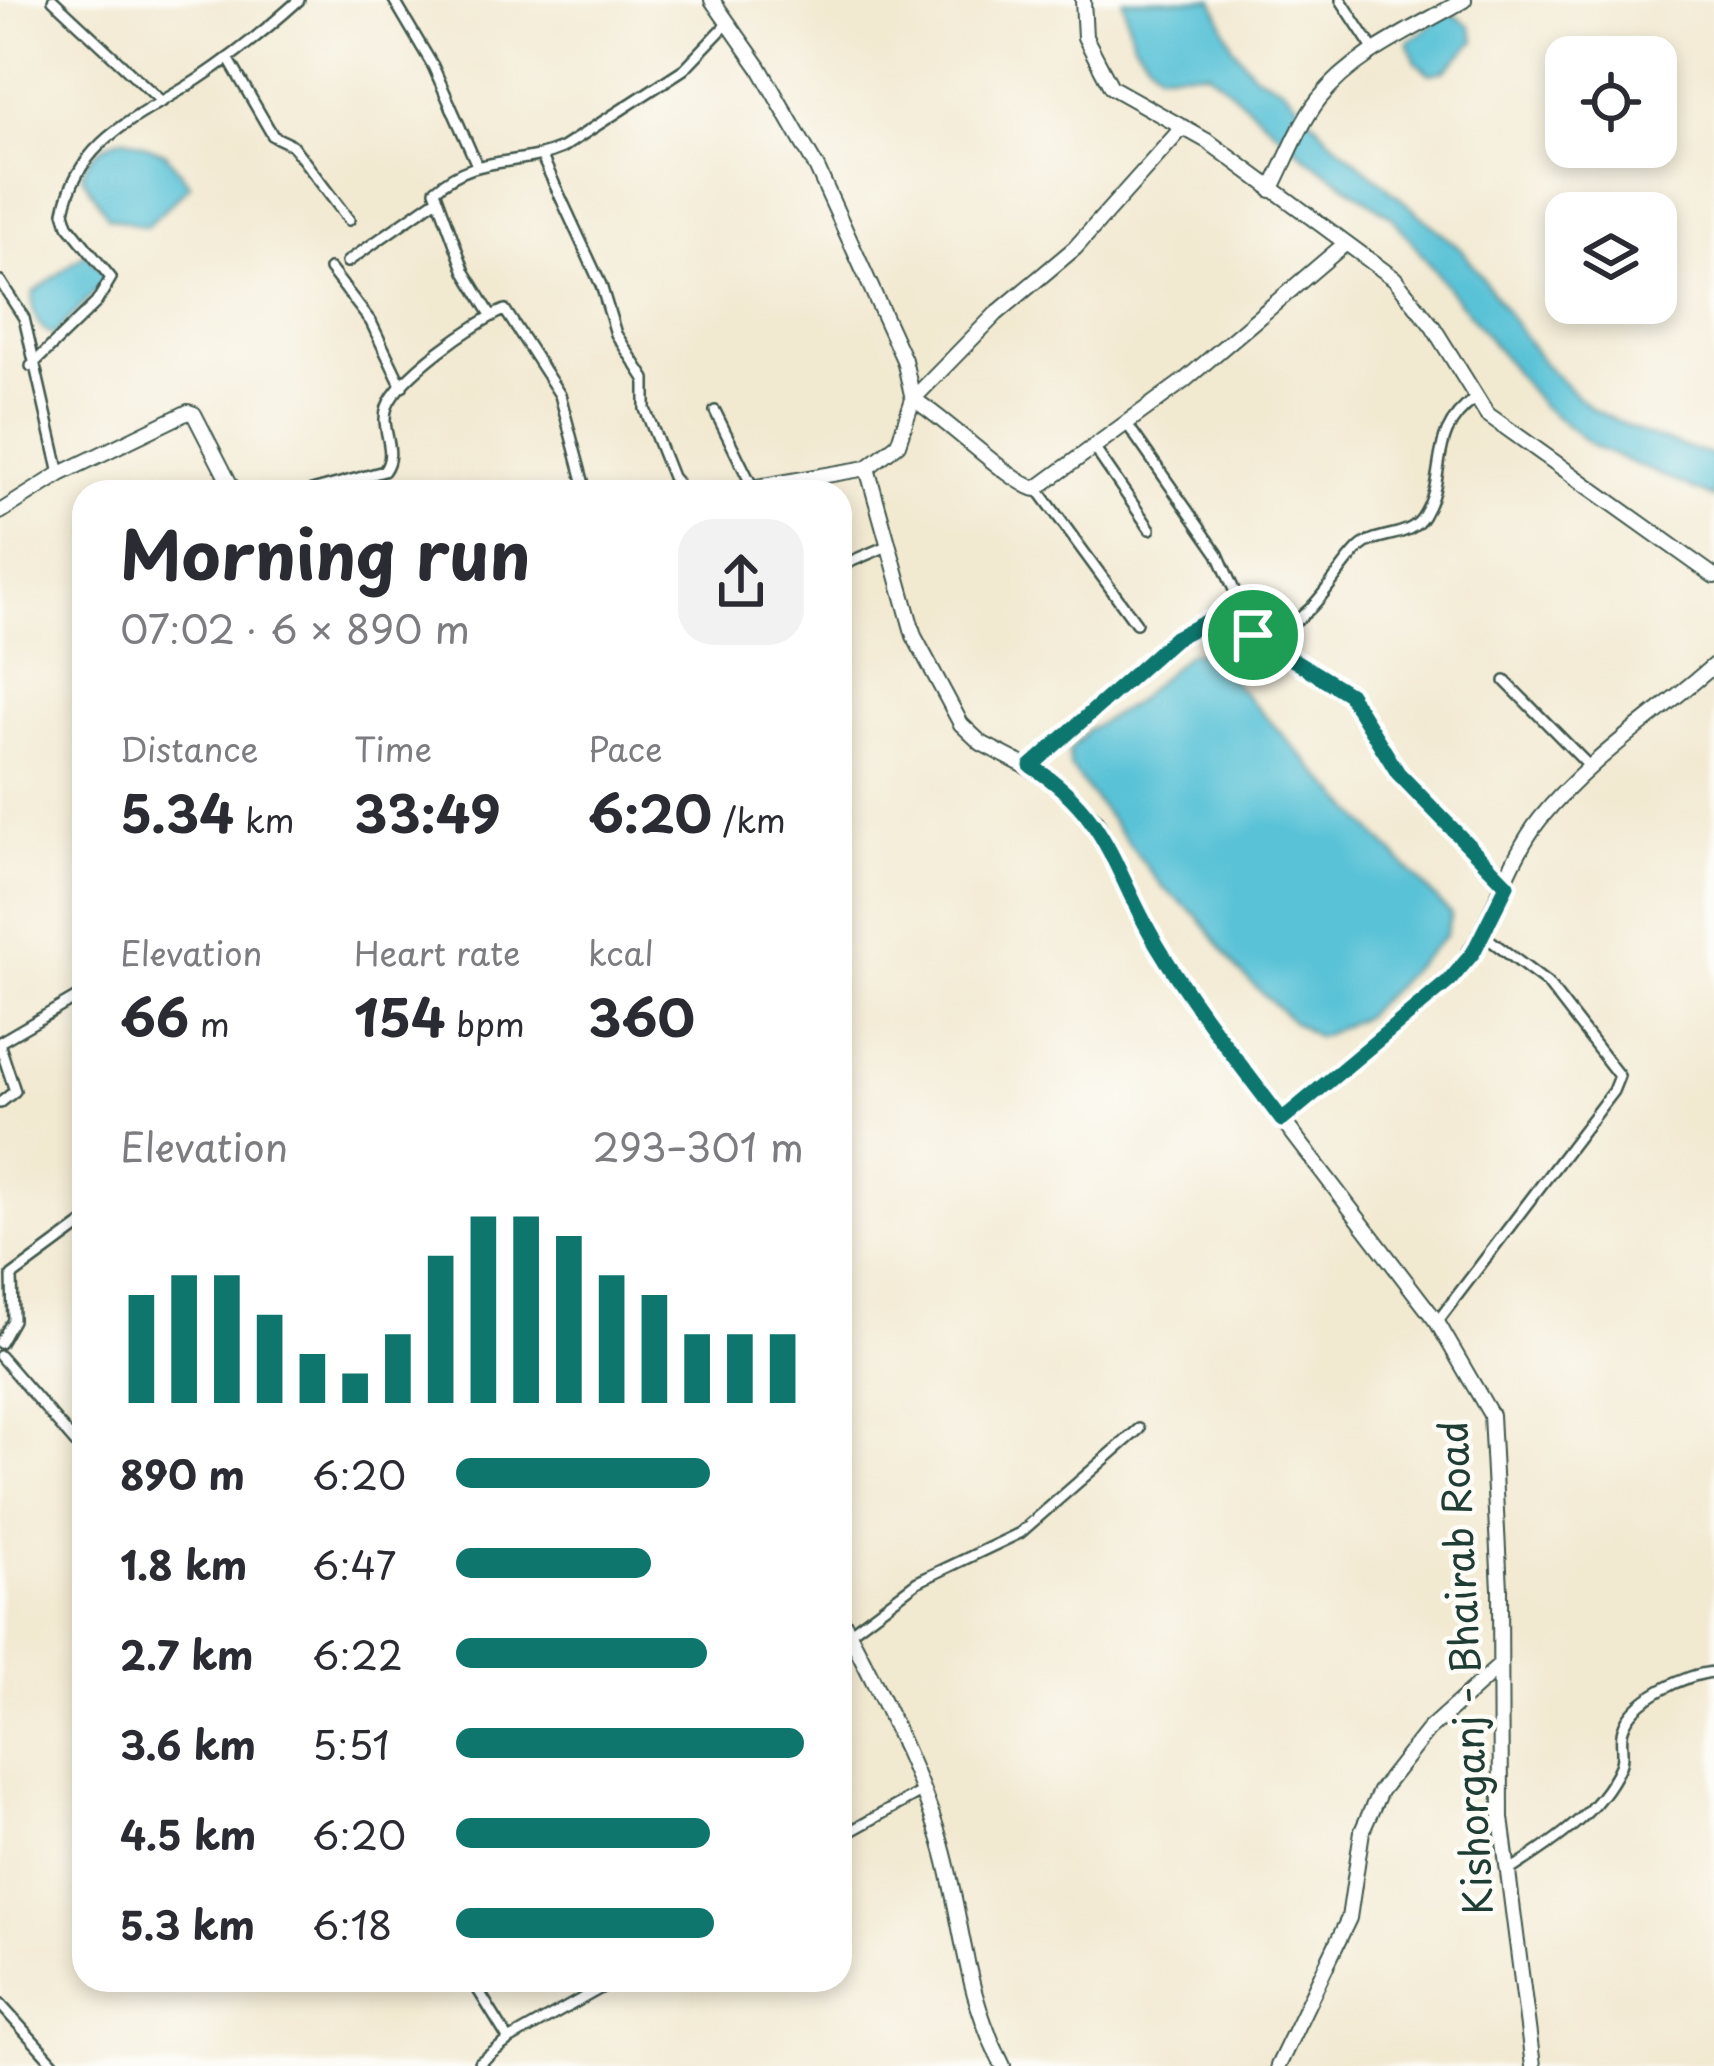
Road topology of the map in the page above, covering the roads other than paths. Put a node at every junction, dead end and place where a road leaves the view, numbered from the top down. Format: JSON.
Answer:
{"nodes":[{"id":1,"x":53,"y":0,"type":"edge"},
{"id":2,"x":299,"y":0,"type":"edge"},
{"id":3,"x":394,"y":0,"type":"edge"},
{"id":4,"x":712,"y":0,"type":"edge"},
{"id":5,"x":1084,"y":0,"type":"edge"},
{"id":6,"x":1341,"y":0,"type":"edge"},
{"id":7,"x":1464,"y":0,"type":"edge"},
{"id":8,"x":727,"y":25,"type":"junction"},
{"id":9,"x":1375,"y":52,"type":"junction"},
{"id":10,"x":228,"y":58,"type":"junction"},
{"id":11,"x":162,"y":102,"type":"junction"},
{"id":12,"x":1183,"y":127,"type":"junction"},
{"id":13,"x":542,"y":157,"type":"junction"},
{"id":14,"x":476,"y":163,"type":"junction"},
{"id":15,"x":1271,"y":190,"type":"junction"},
{"id":16,"x":437,"y":199,"type":"junction"},
{"id":17,"x":349,"y":220,"type":"dead end"},
{"id":18,"x":1346,"y":242,"type":"junction"},
{"id":19,"x":346,"y":262,"type":"dead end"},
{"id":20,"x":330,"y":269,"type":"dead end"},
{"id":21,"x":0,"y":281,"type":"edge"},
{"id":22,"x":491,"y":315,"type":"junction"},
{"id":23,"x":31,"y":366,"type":"junction"},
{"id":24,"x":402,"y":387,"type":"junction"},
{"id":25,"x":913,"y":399,"type":"junction"},
{"id":26,"x":1475,"y":399,"type":"junction"},
{"id":27,"x":715,"y":411,"type":"dead end"},
{"id":28,"x":1127,"y":424,"type":"junction"},
{"id":29,"x":1095,"y":449,"type":"junction"},
{"id":30,"x":867,"y":468,"type":"junction"},
{"id":31,"x":60,"y":474,"type":"junction"},
{"id":32,"x":228,"y":480,"type":"edge"},
{"id":33,"x":354,"y":480,"type":"edge"},
{"id":34,"x":583,"y":480,"type":"edge"},
{"id":35,"x":674,"y":480,"type":"edge"},
{"id":36,"x":749,"y":480,"type":"edge"},
{"id":37,"x":799,"y":480,"type":"edge"},
{"id":38,"x":1037,"y":488,"type":"junction"},
{"id":39,"x":0,"y":512,"type":"edge"},
{"id":40,"x":1150,"y":530,"type":"dead end"},
{"id":41,"x":887,"y":545,"type":"junction"},
{"id":42,"x":852,"y":561,"type":"edge"},
{"id":43,"x":1714,"y":576,"type":"edge"},
{"id":44,"x":1136,"y":623,"type":"dead end"},
{"id":45,"x":1253,"y":635,"type":"junction"},
{"id":46,"x":1714,"y":665,"type":"edge"},
{"id":47,"x":1504,"y":681,"type":"dead end"},
{"id":48,"x":1031,"y":766,"type":"junction"},
{"id":49,"x":1591,"y":768,"type":"junction"},
{"id":50,"x":1507,"y":885,"type":"junction"},
{"id":51,"x":1482,"y":934,"type":"junction"},
{"id":52,"x":72,"y":999,"type":"edge"},
{"id":53,"x":0,"y":1044,"type":"edge"},
{"id":54,"x":0,"y":1103,"type":"edge"},
{"id":55,"x":1282,"y":1120,"type":"junction"},
{"id":56,"x":72,"y":1231,"type":"edge"},
{"id":57,"x":4,"y":1278,"type":"edge"},
{"id":58,"x":1437,"y":1322,"type":"junction"},
{"id":59,"x":0,"y":1342,"type":"edge"},
{"id":60,"x":0,"y":1356,"type":"edge"},
{"id":61,"x":1139,"y":1429,"type":"dead end"},
{"id":62,"x":72,"y":1439,"type":"edge"},
{"id":63,"x":852,"y":1631,"type":"edge"},
{"id":64,"x":852,"y":1640,"type":"edge"},
{"id":65,"x":1497,"y":1668,"type":"junction"},
{"id":66,"x":1714,"y":1672,"type":"edge"},
{"id":67,"x":921,"y":1792,"type":"junction"},
{"id":68,"x":852,"y":1830,"type":"edge"},
{"id":69,"x":1507,"y":1872,"type":"junction"},
{"id":70,"x":479,"y":1992,"type":"edge"},
{"id":71,"x":594,"y":1992,"type":"edge"},
{"id":72,"x":0,"y":2004,"type":"edge"},
{"id":73,"x":509,"y":2040,"type":"junction"},
{"id":74,"x":479,"y":2063,"type":"edge"},
{"id":75,"x":56,"y":2066,"type":"edge"},
{"id":76,"x":1003,"y":2066,"type":"edge"},
{"id":77,"x":1278,"y":2066,"type":"edge"},
{"id":78,"x":1533,"y":2066,"type":"edge"}],
"edges":[{"from":1,"to":11,"type":"street"},
{"from":2,"to":10,"type":"street"},
{"from":3,"to":14,"type":"street"},
{"from":4,"to":8,"type":"street"},
{"from":5,"to":12,"type":"street"},
{"from":6,"to":9,"type":"street"},
{"from":7,"to":9,"type":"street"},
{"from":8,"to":13,"type":"street"},
{"from":8,"to":25,"type":"street"},
{"from":9,"to":15,"type":"street"},
{"from":10,"to":11,"type":"street"},
{"from":10,"to":17,"type":"street"},
{"from":11,"to":23,"type":"street"},
{"from":12,"to":15,"type":"street"},
{"from":12,"to":25,"type":"street"},
{"from":13,"to":14,"type":"street"},
{"from":13,"to":35,"type":"street"},
{"from":14,"to":16,"type":"street"},
{"from":15,"to":18,"type":"street"},
{"from":16,"to":19,"type":"street"},
{"from":16,"to":22,"type":"street"},
{"from":18,"to":26,"type":"street"},
{"from":18,"to":28,"type":"street"},
{"from":20,"to":24,"type":"street"},
{"from":21,"to":23,"type":"street"},
{"from":22,"to":24,"type":"street"},
{"from":22,"to":34,"type":"street"},
{"from":23,"to":31,"type":"street"},
{"from":24,"to":33,"type":"street"},
{"from":25,"to":30,"type":"street"},
{"from":25,"to":38,"type":"street"},
{"from":26,"to":43,"type":"street"},
{"from":26,"to":45,"type":"street"},
{"from":27,"to":36,"type":"street"},
{"from":28,"to":29,"type":"street"},
{"from":28,"to":45,"type":"street"},
{"from":29,"to":38,"type":"street"},
{"from":29,"to":40,"type":"street"},
{"from":30,"to":37,"type":"street"},
{"from":30,"to":41,"type":"street","name":"Kishorganj - Bhairab Road"},
{"from":31,"to":32,"type":"street"},
{"from":31,"to":39,"type":"street"},
{"from":38,"to":44,"type":"street"},
{"from":41,"to":42,"type":"street"},
{"from":41,"to":48,"type":"street","name":"Kishorganj - Bhairab Road"},
{"from":45,"to":48,"type":"street"},
{"from":45,"to":50,"type":"street"},
{"from":46,"to":49,"type":"street"},
{"from":47,"to":49,"type":"street"},
{"from":48,"to":55,"type":"street","name":"Kishorganj - Bhairab Road"},
{"from":49,"to":50,"type":"street"},
{"from":50,"to":51,"type":"street"},
{"from":51,"to":55,"type":"street"},
{"from":51,"to":58,"type":"street"},
{"from":52,"to":53,"type":"street"},
{"from":53,"to":54,"type":"street"},
{"from":55,"to":58,"type":"street","name":"Kishorganj - Bhairab Road"},
{"from":56,"to":57,"type":"street"},
{"from":57,"to":59,"type":"street"},
{"from":58,"to":65,"type":"street","name":"Kishorganj - Bhairab Road"},
{"from":60,"to":62,"type":"street"},
{"from":61,"to":63,"type":"street"},
{"from":64,"to":67,"type":"street"},
{"from":65,"to":69,"type":"street","name":"Kishorganj - Bhairab Road"},
{"from":65,"to":77,"type":"street"},
{"from":66,"to":69,"type":"street"},
{"from":67,"to":68,"type":"street"},
{"from":67,"to":76,"type":"street"},
{"from":69,"to":78,"type":"street","name":"Kishorganj - Bhairab Road"},
{"from":70,"to":73,"type":"street"},
{"from":71,"to":73,"type":"street"},
{"from":72,"to":75,"type":"street"},
{"from":73,"to":74,"type":"street"}]}
